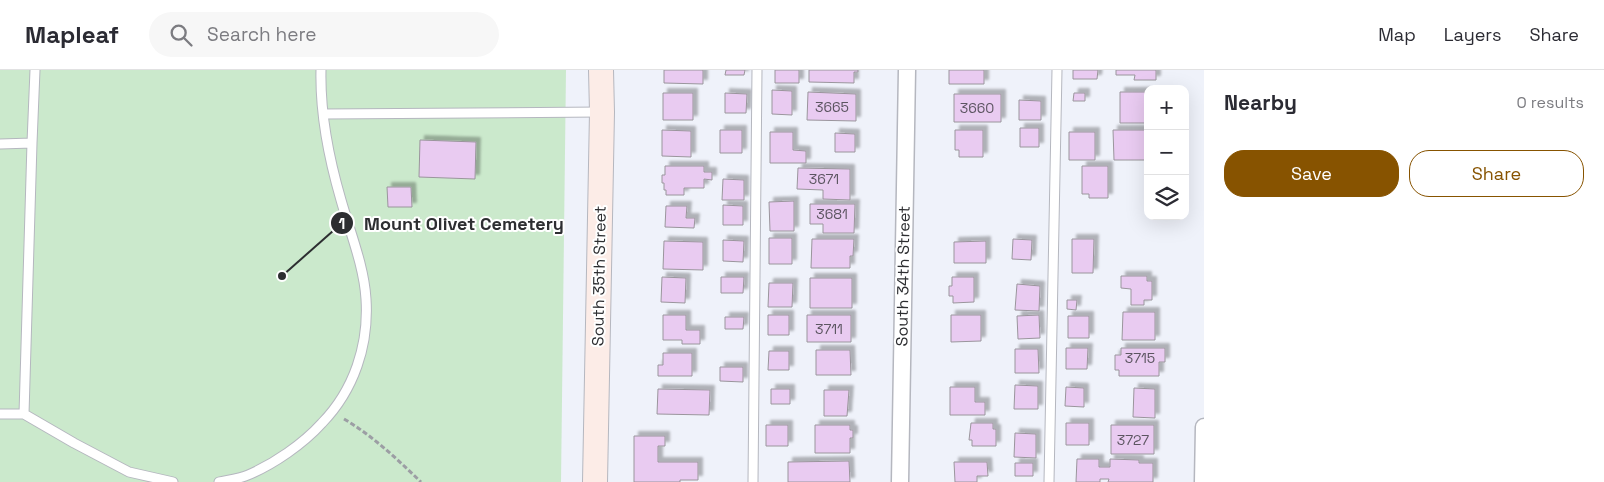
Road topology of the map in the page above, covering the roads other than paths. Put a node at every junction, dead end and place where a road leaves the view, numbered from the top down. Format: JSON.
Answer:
{"nodes":[{"id":1,"x":35,"y":70,"type":"edge"},
{"id":2,"x":321,"y":70,"type":"edge"},
{"id":3,"x":601,"y":70,"type":"edge"},
{"id":4,"x":757,"y":70,"type":"edge"},
{"id":5,"x":906,"y":70,"type":"edge"},
{"id":6,"x":1056,"y":70,"type":"edge"},
{"id":7,"x":602,"y":112,"type":"junction"},
{"id":8,"x":324,"y":114,"type":"junction"},
{"id":9,"x":32,"y":143,"type":"junction"},
{"id":10,"x":0,"y":144,"type":"edge"},
{"id":11,"x":0,"y":414,"type":"edge"},
{"id":12,"x":24,"y":414,"type":"junction"},
{"id":13,"x":1204,"y":427,"type":"edge"},
{"id":14,"x":173,"y":482,"type":"edge"},
{"id":15,"x":219,"y":482,"type":"edge"},
{"id":16,"x":595,"y":482,"type":"edge"},
{"id":17,"x":753,"y":482,"type":"edge"},
{"id":18,"x":900,"y":482,"type":"edge"},
{"id":19,"x":1049,"y":482,"type":"edge"},
{"id":20,"x":1203,"y":482,"type":"edge"}],
"edges":[{"from":1,"to":9,"type":"lane"},
{"from":2,"to":8,"type":"lane"},
{"from":3,"to":7,"type":"main road","name":"South 35th Street"},
{"from":4,"to":17,"type":"lane"},
{"from":5,"to":18,"type":"street","name":"South 34th Street"},
{"from":6,"to":19,"type":"lane"},
{"from":7,"to":8,"type":"lane"},
{"from":7,"to":16,"type":"main road","name":"South 35th Street"},
{"from":8,"to":15,"type":"lane"},
{"from":9,"to":10,"type":"lane"},
{"from":9,"to":12,"type":"lane"},
{"from":11,"to":12,"type":"lane"},
{"from":12,"to":14,"type":"lane"},
{"from":13,"to":20,"type":"street"}]}
